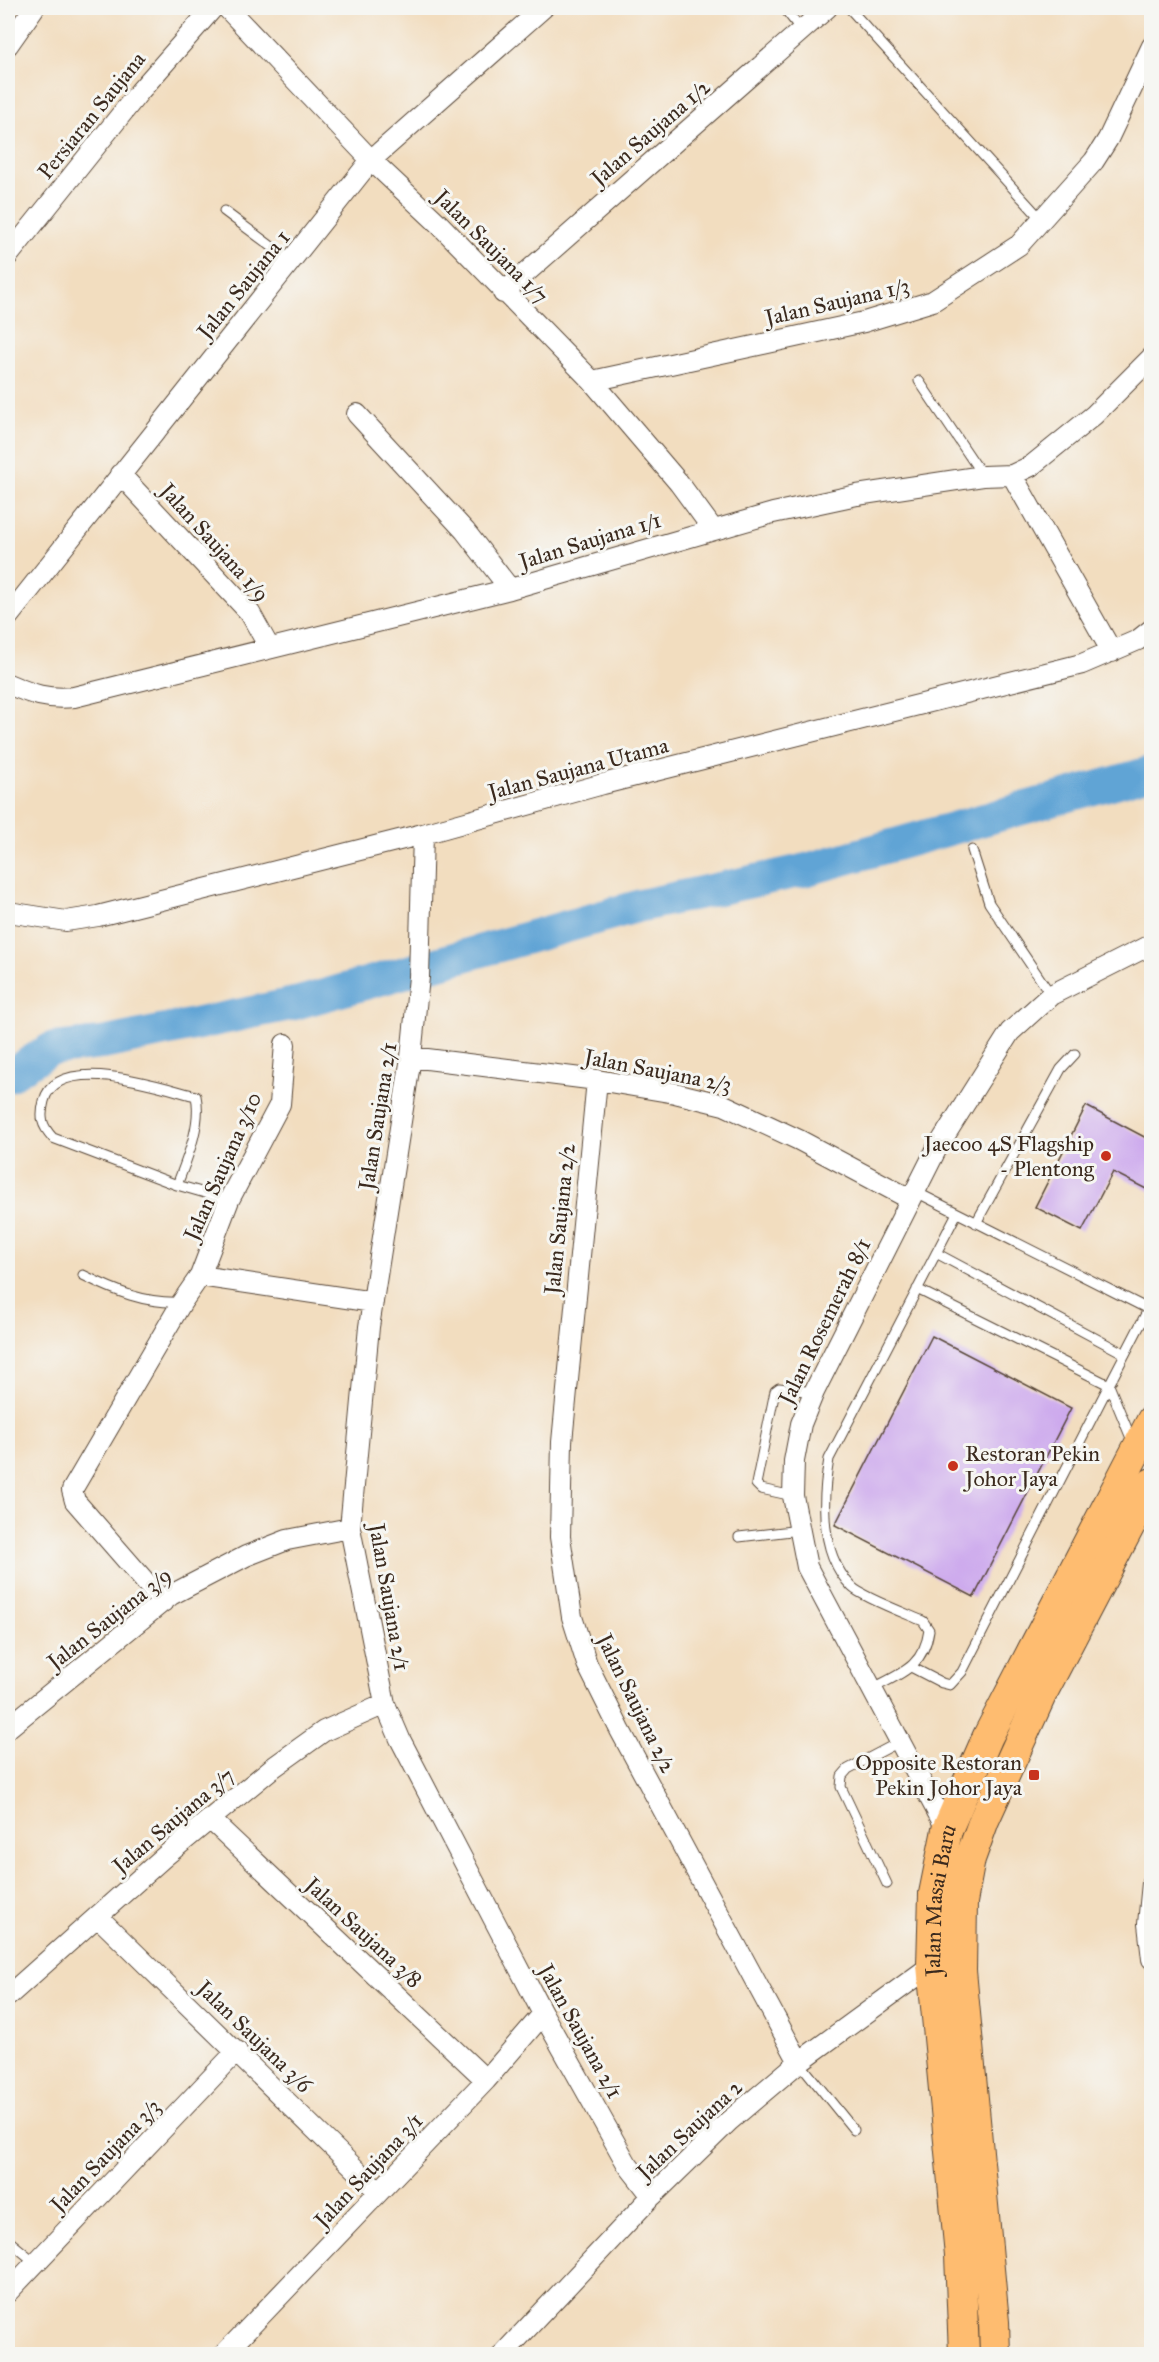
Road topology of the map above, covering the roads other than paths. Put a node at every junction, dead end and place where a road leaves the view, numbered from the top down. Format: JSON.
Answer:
{"nodes":[{"id":1,"x":34,"y":8,"type":"edge"},
{"id":2,"x":213,"y":8,"type":"edge"},
{"id":3,"x":227,"y":8,"type":"edge"},
{"id":4,"x":543,"y":8,"type":"edge"},
{"id":5,"x":784,"y":8,"type":"edge"},
{"id":6,"x":827,"y":8,"type":"edge"},
{"id":7,"x":849,"y":8,"type":"edge"},
{"id":8,"x":802,"y":31,"type":"junction"},
{"id":9,"x":8,"y":45,"type":"edge"},
{"id":10,"x":1152,"y":46,"type":"edge"},
{"id":11,"x":371,"y":160,"type":"junction"},
{"id":12,"x":224,"y":211,"type":"dead end"},
{"id":13,"x":1040,"y":218,"type":"junction"},
{"id":14,"x":8,"y":256,"type":"edge"},
{"id":15,"x":291,"y":261,"type":"junction"},
{"id":16,"x":503,"y":293,"type":"junction"},
{"id":17,"x":1152,"y":357,"type":"edge"},
{"id":18,"x":592,"y":381,"type":"junction"},
{"id":19,"x":919,"y":381,"type":"dead end"},
{"id":20,"x":357,"y":414,"type":"dead end"},
{"id":21,"x":120,"y":474,"type":"junction"},
{"id":22,"x":1012,"y":475,"type":"junction"},
{"id":23,"x":983,"y":476,"type":"junction"},
{"id":24,"x":712,"y":528,"type":"junction"},
{"id":25,"x":510,"y":589,"type":"junction"},
{"id":26,"x":8,"y":617,"type":"edge"},
{"id":27,"x":1152,"y":629,"type":"edge"},
{"id":28,"x":269,"y":647,"type":"junction"},
{"id":29,"x":1112,"y":652,"type":"junction"},
{"id":30,"x":8,"y":684,"type":"edge"},
{"id":31,"x":423,"y":834,"type":"junction"},
{"id":32,"x":972,"y":850,"type":"dead end"},
{"id":33,"x":8,"y":912,"type":"edge"},
{"id":34,"x":1152,"y":944,"type":"edge"},
{"id":35,"x":1051,"y":994,"type":"junction"},
{"id":36,"x":285,"y":1044,"type":"dead end"},
{"id":37,"x":1075,"y":1054,"type":"dead end"},
{"id":38,"x":411,"y":1057,"type":"junction"},
{"id":39,"x":597,"y":1080,"type":"junction"},
{"id":40,"x":177,"y":1185,"type":"junction"},
{"id":41,"x":912,"y":1195,"type":"junction"},
{"id":42,"x":229,"y":1200,"type":"junction"},
{"id":43,"x":957,"y":1213,"type":"junction"},
{"id":44,"x":976,"y":1222,"type":"junction"},
{"id":45,"x":936,"y":1253,"type":"junction"},
{"id":46,"x":83,"y":1275,"type":"dead end"},
{"id":47,"x":200,"y":1276,"type":"junction"},
{"id":48,"x":917,"y":1289,"type":"junction"},
{"id":49,"x":182,"y":1302,"type":"junction"},
{"id":50,"x":373,"y":1302,"type":"junction"},
{"id":51,"x":1150,"y":1305,"type":"edge"},
{"id":52,"x":1125,"y":1354,"type":"junction"},
{"id":53,"x":1109,"y":1385,"type":"junction"},
{"id":54,"x":814,"y":1392,"type":"junction"},
{"id":55,"x":1152,"y":1420,"type":"edge"},
{"id":56,"x":1136,"y":1448,"type":"junction"},
{"id":57,"x":1152,"y":1483,"type":"edge"},
{"id":58,"x":793,"y":1496,"type":"junction"},
{"id":59,"x":350,"y":1528,"type":"junction"},
{"id":60,"x":800,"y":1530,"type":"junction"},
{"id":61,"x":739,"y":1537,"type":"dead end"},
{"id":62,"x":163,"y":1602,"type":"junction"},
{"id":63,"x":913,"y":1668,"type":"junction"},
{"id":64,"x":873,"y":1688,"type":"junction"},
{"id":65,"x":385,"y":1704,"type":"junction"},
{"id":66,"x":8,"y":1728,"type":"edge"},
{"id":67,"x":901,"y":1741,"type":"junction"},
{"id":68,"x":210,"y":1819,"type":"junction"},
{"id":69,"x":948,"y":1830,"type":"junction"},
{"id":70,"x":1152,"y":1883,"type":"edge"},
{"id":71,"x":887,"y":1884,"type":"dead end"},
{"id":72,"x":98,"y":1917,"type":"junction"},
{"id":73,"x":1152,"y":1959,"type":"edge"},
{"id":74,"x":932,"y":1965,"type":"junction"},
{"id":75,"x":8,"y":1996,"type":"edge"},
{"id":76,"x":543,"y":2014,"type":"junction"},
{"id":77,"x":237,"y":2051,"type":"junction"},
{"id":78,"x":799,"y":2062,"type":"junction"},
{"id":79,"x":486,"y":2080,"type":"junction"},
{"id":80,"x":854,"y":2130,"type":"dead end"},
{"id":81,"x":378,"y":2191,"type":"junction"},
{"id":82,"x":652,"y":2196,"type":"junction"},
{"id":83,"x":8,"y":2240,"type":"edge"},
{"id":84,"x":36,"y":2263,"type":"junction"},
{"id":85,"x":8,"y":2292,"type":"edge"},
{"id":86,"x":224,"y":2355,"type":"edge"},
{"id":87,"x":503,"y":2355,"type":"edge"},
{"id":88,"x":964,"y":2355,"type":"edge"},
{"id":89,"x":995,"y":2355,"type":"edge"}],
"edges":[{"from":1,"to":9,"type":"street"},
{"from":2,"to":14,"type":"street","name":"Persiaran Saujana"},
{"from":3,"to":11,"type":"street","name":"Jalan Saujana 1/7"},
{"from":4,"to":11,"type":"street","name":"Jalan Saujana 1"},
{"from":5,"to":8,"type":"lane"},
{"from":6,"to":8,"type":"street","name":"Jalan Saujana 1/2"},
{"from":7,"to":13,"type":"lane"},
{"from":8,"to":16,"type":"street","name":"Jalan Saujana 1/2"},
{"from":10,"to":13,"type":"street","name":"Jalan Saujana 1/3"},
{"from":11,"to":15,"type":"street","name":"Jalan Saujana 1"},
{"from":11,"to":16,"type":"street","name":"Jalan Saujana 1/7"},
{"from":12,"to":15,"type":"lane"},
{"from":13,"to":18,"type":"street","name":"Jalan Saujana 1/3"},
{"from":15,"to":21,"type":"street","name":"Jalan Saujana 1"},
{"from":16,"to":18,"type":"street","name":"Jalan Saujana 1/7"},
{"from":17,"to":22,"type":"street","name":"Jalan Saujana 1/1"},
{"from":18,"to":24,"type":"street","name":"Jalan Saujana 1/7"},
{"from":19,"to":23,"type":"lane"},
{"from":20,"to":25,"type":"street"},
{"from":21,"to":26,"type":"street","name":"Jalan Saujana 1"},
{"from":21,"to":28,"type":"street","name":"Jalan Saujana 1/9"},
{"from":22,"to":23,"type":"street","name":"Jalan Saujana 1/1"},
{"from":22,"to":29,"type":"street"},
{"from":23,"to":24,"type":"street","name":"Jalan Saujana 1/1"},
{"from":24,"to":25,"type":"street","name":"Jalan Saujana 1/1"},
{"from":25,"to":28,"type":"street","name":"Jalan Saujana 1/1"},
{"from":27,"to":29,"type":"street","name":"Jalan Saujana Utama"},
{"from":28,"to":30,"type":"street","name":"Jalan Saujana 1/1"},
{"from":29,"to":31,"type":"street","name":"Jalan Saujana Utama"},
{"from":31,"to":33,"type":"street","name":"Jalan Saujana Utama"},
{"from":31,"to":38,"type":"street","name":"Jalan Saujana 2/1"},
{"from":32,"to":35,"type":"lane"},
{"from":34,"to":35,"type":"street","name":"Jalan Rosemerah 8/1"},
{"from":35,"to":41,"type":"street","name":"Jalan Rosemerah 8/1"},
{"from":36,"to":42,"type":"street","name":"Jalan Saujana 3/10"},
{"from":37,"to":44,"type":"lane"},
{"from":38,"to":39,"type":"street","name":"Jalan Saujana 2/3"},
{"from":38,"to":50,"type":"street","name":"Jalan Saujana 2/1"},
{"from":39,"to":41,"type":"street","name":"Jalan Saujana 2/3"},
{"from":39,"to":78,"type":"street","name":"Jalan Saujana 2/2"},
{"from":40,"to":40,"type":"lane"},
{"from":40,"to":42,"type":"lane"},
{"from":41,"to":43,"type":"lane"},
{"from":41,"to":54,"type":"street","name":"Jalan Rosemerah 8/1"},
{"from":42,"to":47,"type":"street","name":"Jalan Saujana 3/10"},
{"from":43,"to":44,"type":"lane"},
{"from":43,"to":45,"type":"lane"},
{"from":44,"to":51,"type":"lane"},
{"from":45,"to":48,"type":"lane"},
{"from":45,"to":52,"type":"lane"},
{"from":46,"to":49,"type":"lane"},
{"from":47,"to":49,"type":"street"},
{"from":47,"to":50,"type":"street","name":"Jalan Saujana 3/10"},
{"from":48,"to":53,"type":"lane"},
{"from":48,"to":63,"type":"lane"},
{"from":49,"to":62,"type":"street"},
{"from":50,"to":59,"type":"street","name":"Jalan Saujana 2/1"},
{"from":51,"to":52,"type":"lane"},
{"from":52,"to":53,"type":"lane"},
{"from":53,"to":56,"type":"lane"},
{"from":53,"to":63,"type":"lane"},
{"from":54,"to":58,"type":"street","name":"Jalan Rosemerah 8/1"},
{"from":54,"to":58,"type":"lane"},
{"from":55,"to":56,"type":"main road","name":"Jalan Masai Baru"},
{"from":56,"to":69,"type":"main road","name":"Jalan Masai Baru"},
{"from":57,"to":89,"type":"main road","name":"Jalan Masai Baru"},
{"from":58,"to":60,"type":"street","name":"Jalan Rosemerah 8/1"},
{"from":59,"to":62,"type":"street","name":"Jalan Saujana 3/9"},
{"from":59,"to":65,"type":"street","name":"Jalan Saujana 2/1"},
{"from":60,"to":61,"type":"lane"},
{"from":60,"to":64,"type":"street","name":"Jalan Rosemerah 8/1"},
{"from":62,"to":66,"type":"street","name":"Jalan Saujana 3/9"},
{"from":63,"to":64,"type":"lane"},
{"from":64,"to":67,"type":"street","name":"Jalan Rosemerah 8/1"},
{"from":65,"to":68,"type":"street","name":"Jalan Saujana 3/7"},
{"from":65,"to":76,"type":"street","name":"Jalan Saujana 2/1"},
{"from":67,"to":69,"type":"street","name":"Jalan Rosemerah 8/1"},
{"from":67,"to":71,"type":"lane"},
{"from":68,"to":72,"type":"street","name":"Jalan Saujana 3/7"},
{"from":68,"to":79,"type":"street","name":"Jalan Saujana 3/8"},
{"from":69,"to":74,"type":"main road","name":"Jalan Masai Baru"},
{"from":70,"to":73,"type":"street"},
{"from":72,"to":75,"type":"street","name":"Jalan Saujana 3/7"},
{"from":72,"to":77,"type":"street","name":"Jalan Saujana 3/6"},
{"from":74,"to":78,"type":"street","name":"Jalan Saujana 2"},
{"from":74,"to":88,"type":"main road","name":"Jalan Masai Baru"},
{"from":76,"to":79,"type":"street","name":"Jalan Saujana 3/1"},
{"from":76,"to":82,"type":"street","name":"Jalan Saujana 2/1"},
{"from":77,"to":81,"type":"street","name":"Jalan Saujana 3/6"},
{"from":77,"to":84,"type":"street","name":"Jalan Saujana 3/3"},
{"from":78,"to":80,"type":"lane"},
{"from":78,"to":82,"type":"street","name":"Jalan Saujana 2"},
{"from":79,"to":81,"type":"street","name":"Jalan Saujana 3/1"},
{"from":81,"to":86,"type":"street","name":"Jalan Saujana 3/1"},
{"from":82,"to":87,"type":"street","name":"Jalan Saujana 2"},
{"from":83,"to":84,"type":"lane"},
{"from":84,"to":85,"type":"street","name":"Jalan Saujana 3/3"}]}
